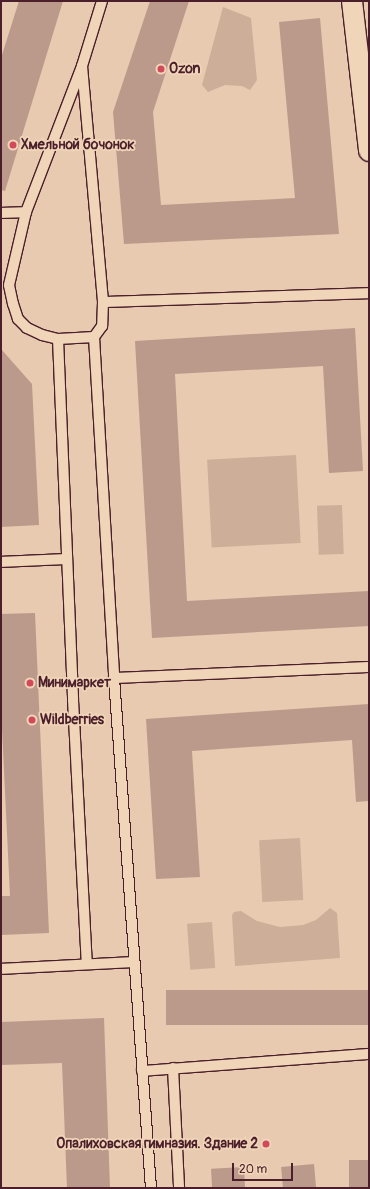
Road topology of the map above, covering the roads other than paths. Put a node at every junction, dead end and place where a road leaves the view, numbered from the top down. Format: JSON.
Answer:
{"nodes":[{"id":1,"x":102,"y":1,"type":"edge"},
{"id":2,"x":352,"y":1,"type":"edge"},
{"id":3,"x":82,"y":66,"type":"junction"},
{"id":4,"x":369,"y":151,"type":"edge"},
{"id":5,"x":26,"y":212,"type":"junction"},
{"id":6,"x":1,"y":213,"type":"edge"},
{"id":7,"x":368,"y":293,"type":"dead end"},
{"id":8,"x":102,"y":302,"type":"junction"},
{"id":9,"x":94,"y":337,"type":"junction"},
{"id":10,"x":58,"y":339,"type":"junction"},
{"id":11,"x":67,"y":559,"type":"junction"},
{"id":12,"x":1,"y":562,"type":"edge"},
{"id":13,"x":369,"y":667,"type":"edge"},
{"id":14,"x":114,"y":678,"type":"junction"},
{"id":15,"x":134,"y":962,"type":"junction"},
{"id":16,"x":86,"y":964,"type":"junction"},
{"id":17,"x":1,"y":969,"type":"edge"},
{"id":18,"x":369,"y":1054,"type":"edge"},
{"id":19,"x":173,"y":1068,"type":"junction"},
{"id":20,"x":142,"y":1071,"type":"junction"},
{"id":21,"x":151,"y":1188,"type":"edge"},
{"id":22,"x":179,"y":1188,"type":"edge"}],
"edges":[{"from":1,"to":3,"type":"lane"},
{"from":2,"to":4,"type":"street"},
{"from":3,"to":5,"type":"lane"},
{"from":3,"to":8,"type":"lane"},
{"from":5,"to":6,"type":"lane"},
{"from":5,"to":10,"type":"lane"},
{"from":7,"to":8,"type":"lane"},
{"from":8,"to":9,"type":"lane"},
{"from":9,"to":10,"type":"lane"},
{"from":9,"to":14,"type":"lane"},
{"from":10,"to":11,"type":"lane"},
{"from":11,"to":12,"type":"lane"},
{"from":11,"to":16,"type":"lane"},
{"from":13,"to":14,"type":"lane"},
{"from":14,"to":15,"type":"lane"},
{"from":15,"to":16,"type":"lane"},
{"from":15,"to":20,"type":"lane"},
{"from":16,"to":17,"type":"lane"},
{"from":18,"to":19,"type":"lane"},
{"from":19,"to":20,"type":"lane"},
{"from":19,"to":22,"type":"lane"},
{"from":20,"to":21,"type":"lane"}]}
